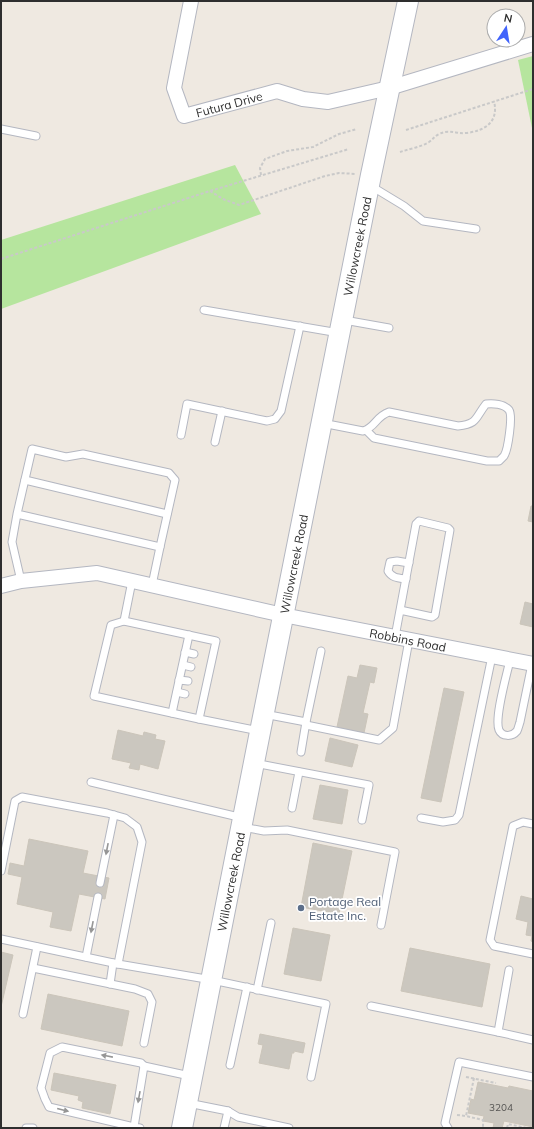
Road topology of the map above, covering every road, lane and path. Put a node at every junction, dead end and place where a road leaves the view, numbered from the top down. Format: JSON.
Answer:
{"nodes":[{"id":1,"x":191,"y":1,"type":"edge"},
{"id":2,"x":408,"y":1,"type":"edge"},
{"id":3,"x":533,"y":44,"type":"edge"},
{"id":4,"x":389,"y":88,"type":"junction"},
{"id":5,"x":533,"y":89,"type":"edge"},
{"id":6,"x":494,"y":101,"type":"junction"},
{"id":7,"x":1,"y":129,"type":"edge"},
{"id":8,"x":357,"y":129,"type":"dead end"},
{"id":9,"x":406,"y":130,"type":"dead end"},
{"id":10,"x":36,"y":136,"type":"dead end"},
{"id":11,"x":349,"y":149,"type":"dead end"},
{"id":12,"x":400,"y":152,"type":"dead end"},
{"id":13,"x":261,"y":175,"type":"junction"},
{"id":14,"x":370,"y":180,"type":"junction"},
{"id":15,"x":210,"y":191,"type":"junction"},
{"id":16,"x":476,"y":229,"type":"dead end"},
{"id":17,"x":1,"y":260,"type":"edge"},
{"id":18,"x":204,"y":310,"type":"dead end"},
{"id":19,"x":300,"y":326,"type":"junction"},
{"id":20,"x":341,"y":326,"type":"junction"},
{"id":21,"x":389,"y":328,"type":"dead end"},
{"id":22,"x":222,"y":411,"type":"junction"},
{"id":23,"x":322,"y":422,"type":"junction"},
{"id":24,"x":366,"y":430,"type":"junction"},
{"id":25,"x":181,"y":435,"type":"dead end"},
{"id":26,"x":215,"y":442,"type":"dead end"},
{"id":27,"x":25,"y":480,"type":"junction"},
{"id":28,"x":17,"y":514,"type":"junction"},
{"id":29,"x":167,"y":514,"type":"junction"},
{"id":30,"x":160,"y":548,"type":"junction"},
{"id":31,"x":409,"y":563,"type":"junction"},
{"id":32,"x":406,"y":579,"type":"junction"},
{"id":33,"x":21,"y":581,"type":"junction"},
{"id":34,"x":132,"y":581,"type":"junction"},
{"id":35,"x":152,"y":585,"type":"junction"},
{"id":36,"x":1,"y":586,"type":"edge"},
{"id":37,"x":400,"y":610,"type":"junction"},
{"id":38,"x":283,"y":615,"type":"junction"},
{"id":39,"x":124,"y":620,"type":"junction"},
{"id":40,"x":189,"y":635,"type":"junction"},
{"id":41,"x":395,"y":637,"type":"junction"},
{"id":42,"x":409,"y":640,"type":"junction"},
{"id":43,"x":321,"y":651,"type":"dead end"},
{"id":44,"x":185,"y":652,"type":"junction"},
{"id":45,"x":194,"y":654,"type":"dead end"},
{"id":46,"x":492,"y":656,"type":"junction"},
{"id":47,"x":510,"y":660,"type":"junction"},
{"id":48,"x":533,"y":664,"type":"edge"},
{"id":49,"x":183,"y":666,"type":"junction"},
{"id":50,"x":191,"y":667,"type":"dead end"},
{"id":51,"x":179,"y":680,"type":"junction"},
{"id":52,"x":188,"y":681,"type":"dead end"},
{"id":53,"x":177,"y":692,"type":"junction"},
{"id":54,"x":185,"y":694,"type":"dead end"},
{"id":55,"x":172,"y":713,"type":"junction"},
{"id":56,"x":199,"y":719,"type":"junction"},
{"id":57,"x":262,"y":723,"type":"junction"},
{"id":58,"x":306,"y":723,"type":"junction"},
{"id":59,"x":301,"y":752,"type":"dead end"},
{"id":60,"x":254,"y":763,"type":"junction"},
{"id":61,"x":299,"y":772,"type":"junction"},
{"id":62,"x":91,"y":782,"type":"dead end"},
{"id":63,"x":292,"y":808,"type":"dead end"},
{"id":64,"x":114,"y":815,"type":"junction"},
{"id":65,"x":421,"y":818,"type":"dead end"},
{"id":66,"x":362,"y":820,"type":"dead end"},
{"id":67,"x":242,"y":822,"type":"junction"},
{"id":68,"x":533,"y":824,"type":"edge"},
{"id":69,"x":1,"y":871,"type":"edge"},
{"id":70,"x":100,"y":883,"type":"dead end"},
{"id":71,"x":98,"y":897,"type":"dead end"},
{"id":72,"x":271,"y":923,"type":"dead end"},
{"id":73,"x":381,"y":924,"type":"dead end"},
{"id":74,"x":1,"y":939,"type":"edge"},
{"id":75,"x":37,"y":947,"type":"junction"},
{"id":76,"x":533,"y":954,"type":"edge"},
{"id":77,"x":86,"y":957,"type":"junction"},
{"id":78,"x":116,"y":963,"type":"junction"},
{"id":79,"x":32,"y":968,"type":"junction"},
{"id":80,"x":509,"y":970,"type":"dead end"},
{"id":81,"x":212,"y":980,"type":"junction"},
{"id":82,"x":110,"y":984,"type":"junction"},
{"id":83,"x":247,"y":987,"type":"junction"},
{"id":84,"x":257,"y":990,"type":"junction"},
{"id":85,"x":371,"y":1006,"type":"dead end"},
{"id":86,"x":23,"y":1014,"type":"dead end"},
{"id":87,"x":498,"y":1032,"type":"junction"},
{"id":88,"x":533,"y":1040,"type":"edge"},
{"id":89,"x":144,"y":1043,"type":"dead end"},
{"id":90,"x":230,"y":1065,"type":"dead end"},
{"id":91,"x":144,"y":1066,"type":"junction"},
{"id":92,"x":466,"y":1072,"type":"dead end"},
{"id":93,"x":193,"y":1076,"type":"junction"},
{"id":94,"x":311,"y":1077,"type":"dead end"},
{"id":95,"x":533,"y":1077,"type":"edge"},
{"id":96,"x":474,"y":1078,"type":"junction"},
{"id":97,"x":496,"y":1083,"type":"dead end"},
{"id":98,"x":187,"y":1103,"type":"junction"},
{"id":99,"x":228,"y":1110,"type":"junction"},
{"id":100,"x":466,"y":1116,"type":"junction"},
{"id":101,"x":456,"y":1119,"type":"dead end"},
{"id":102,"x":137,"y":1127,"type":"edge"},
{"id":103,"x":517,"y":1127,"type":"edge"},
{"id":104,"x":26,"y":1128,"type":"edge"},
{"id":105,"x":33,"y":1128,"type":"edge"},
{"id":106,"x":182,"y":1128,"type":"edge"},
{"id":107,"x":224,"y":1128,"type":"edge"},
{"id":108,"x":289,"y":1128,"type":"edge"},
{"id":109,"x":448,"y":1128,"type":"edge"},
{"id":110,"x":483,"y":1128,"type":"edge"},
{"id":111,"x":507,"y":1128,"type":"edge"},
{"id":112,"x":528,"y":1128,"type":"edge"}],
"edges":[{"from":1,"to":4,"type":"street","name":"Futura Drive"},
{"from":2,"to":4,"type":"main road","name":"Willowcreek Road"},
{"from":3,"to":4,"type":"street"},
{"from":4,"to":14,"type":"main road","name":"Willowcreek Road"},
{"from":5,"to":6,"type":"path"},
{"from":6,"to":9,"type":"path"},
{"from":6,"to":12,"type":"path"},
{"from":7,"to":10,"type":"lane"},
{"from":8,"to":13,"type":"path"},
{"from":11,"to":13,"type":"path"},
{"from":13,"to":15,"type":"path"},
{"from":14,"to":15,"type":"path"},
{"from":14,"to":16,"type":"lane"},
{"from":14,"to":20,"type":"main road","name":"Willowcreek Road"},
{"from":15,"to":17,"type":"path"},
{"from":18,"to":19,"type":"lane"},
{"from":19,"to":20,"type":"lane"},
{"from":19,"to":22,"type":"lane"},
{"from":20,"to":21,"type":"lane"},
{"from":20,"to":23,"type":"main road","name":"Willowcreek Road"},
{"from":22,"to":25,"type":"lane"},
{"from":22,"to":26,"type":"lane"},
{"from":23,"to":24,"type":"lane"},
{"from":23,"to":38,"type":"main road","name":"Willowcreek Road"},
{"from":24,"to":24,"type":"lane"},
{"from":27,"to":28,"type":"lane"},
{"from":27,"to":29,"type":"lane"},
{"from":27,"to":29,"type":"lane"},
{"from":28,"to":30,"type":"lane"},
{"from":28,"to":33,"type":"lane"},
{"from":29,"to":30,"type":"lane"},
{"from":30,"to":35,"type":"lane"},
{"from":31,"to":32,"type":"lane"},
{"from":31,"to":32,"type":"lane"},
{"from":31,"to":37,"type":"lane"},
{"from":32,"to":37,"type":"lane"},
{"from":33,"to":34,"type":"street","name":"Robbins Road"},
{"from":33,"to":36,"type":"street","name":"Robbins Road"},
{"from":34,"to":35,"type":"street","name":"Robbins Road"},
{"from":34,"to":39,"type":"lane"},
{"from":35,"to":38,"type":"street","name":"Robbins Road"},
{"from":37,"to":41,"type":"lane"},
{"from":38,"to":41,"type":"street","name":"Robbins Road"},
{"from":38,"to":57,"type":"main road","name":"Willowcreek Road"},
{"from":39,"to":40,"type":"lane"},
{"from":39,"to":55,"type":"lane"},
{"from":40,"to":44,"type":"lane"},
{"from":40,"to":56,"type":"lane"},
{"from":41,"to":42,"type":"street","name":"Robbins Road"},
{"from":42,"to":46,"type":"street","name":"Robbins Road"},
{"from":42,"to":58,"type":"lane"},
{"from":43,"to":58,"type":"lane"},
{"from":44,"to":45,"type":"lane"},
{"from":44,"to":49,"type":"lane"},
{"from":46,"to":47,"type":"street","name":"Robbins Road"},
{"from":46,"to":65,"type":"lane"},
{"from":47,"to":48,"type":"street","name":"Robbins Road"},
{"from":47,"to":48,"type":"lane"},
{"from":49,"to":50,"type":"lane"},
{"from":49,"to":51,"type":"lane"},
{"from":51,"to":52,"type":"lane"},
{"from":51,"to":53,"type":"lane"},
{"from":53,"to":54,"type":"lane"},
{"from":53,"to":55,"type":"lane"},
{"from":55,"to":56,"type":"lane"},
{"from":56,"to":57,"type":"lane"},
{"from":57,"to":58,"type":"lane"},
{"from":57,"to":60,"type":"main road","name":"Willowcreek Road"},
{"from":58,"to":59,"type":"lane"},
{"from":60,"to":61,"type":"lane"},
{"from":60,"to":67,"type":"main road","name":"Willowcreek Road"},
{"from":61,"to":63,"type":"lane"},
{"from":61,"to":66,"type":"lane"},
{"from":62,"to":67,"type":"lane"},
{"from":64,"to":69,"type":"lane"},
{"from":64,"to":70,"type":"lane","one_way":true},
{"from":64,"to":78,"type":"lane"},
{"from":67,"to":73,"type":"lane"},
{"from":67,"to":81,"type":"main road","name":"Willowcreek Road"},
{"from":68,"to":76,"type":"lane"},
{"from":71,"to":77,"type":"lane","one_way":true},
{"from":72,"to":84,"type":"lane"},
{"from":74,"to":75,"type":"lane"},
{"from":75,"to":77,"type":"lane"},
{"from":75,"to":79,"type":"lane"},
{"from":77,"to":78,"type":"lane"},
{"from":78,"to":81,"type":"lane"},
{"from":78,"to":82,"type":"lane"},
{"from":79,"to":82,"type":"lane"},
{"from":79,"to":86,"type":"lane"},
{"from":80,"to":87,"type":"lane"},
{"from":81,"to":83,"type":"lane"},
{"from":81,"to":93,"type":"main road","name":"Willowcreek Road"},
{"from":82,"to":89,"type":"lane"},
{"from":83,"to":84,"type":"lane"},
{"from":83,"to":90,"type":"lane"},
{"from":84,"to":94,"type":"lane"},
{"from":85,"to":87,"type":"lane"},
{"from":87,"to":88,"type":"lane"},
{"from":91,"to":93,"type":"lane"},
{"from":91,"to":102,"type":"lane","one_way":true},
{"from":91,"to":102,"type":"lane","one_way":true},
{"from":92,"to":96,"type":"path"},
{"from":93,"to":98,"type":"main road","name":"Willowcreek Road"},
{"from":95,"to":109,"type":"lane"},
{"from":96,"to":97,"type":"path"},
{"from":96,"to":100,"type":"path"},
{"from":98,"to":99,"type":"lane"},
{"from":98,"to":106,"type":"main road","name":"Willowcreek Road"},
{"from":99,"to":107,"type":"lane"},
{"from":99,"to":108,"type":"lane"},
{"from":100,"to":101,"type":"path"},
{"from":100,"to":110,"type":"path"},
{"from":103,"to":111,"type":"path"},
{"from":103,"to":112,"type":"path"},
{"from":104,"to":105,"type":"lane"}]}
